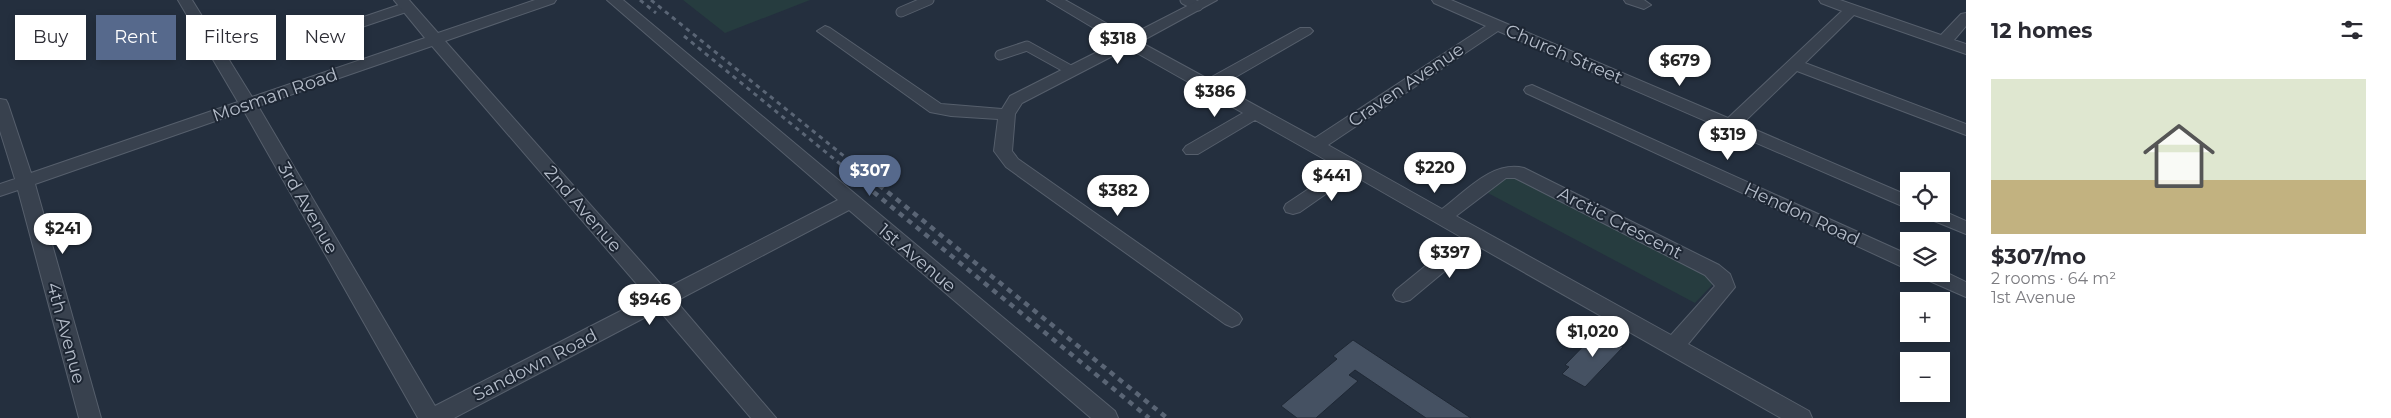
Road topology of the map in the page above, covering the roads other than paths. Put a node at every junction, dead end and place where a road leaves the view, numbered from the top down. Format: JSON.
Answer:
{"nodes":[{"id":1,"x":184,"y":0,"type":"edge"},
{"id":2,"x":549,"y":0,"type":"edge"},
{"id":3,"x":614,"y":0,"type":"edge"},
{"id":4,"x":929,"y":0,"type":"edge"},
{"id":5,"x":1056,"y":0,"type":"edge"},
{"id":6,"x":1439,"y":0,"type":"edge"},
{"id":7,"x":1826,"y":0,"type":"edge"},
{"id":8,"x":1198,"y":2,"type":"edge"},
{"id":9,"x":404,"y":4,"type":"edge"},
{"id":10,"x":1852,"y":9,"type":"junction"},
{"id":11,"x":901,"y":12,"type":"dead end"},
{"id":12,"x":1966,"y":17,"type":"edge"},
{"id":13,"x":364,"y":20,"type":"edge"},
{"id":14,"x":1497,"y":25,"type":"junction"},
{"id":15,"x":825,"y":31,"type":"dead end"},
{"id":16,"x":1305,"y":31,"type":"dead end"},
{"id":17,"x":437,"y":39,"type":"junction"},
{"id":18,"x":1944,"y":41,"type":"junction"},
{"id":19,"x":1128,"y":42,"type":"junction"},
{"id":20,"x":1966,"y":49,"type":"edge"},
{"id":21,"x":1000,"y":55,"type":"dead end"},
{"id":22,"x":1794,"y":64,"type":"junction"},
{"id":23,"x":1072,"y":71,"type":"junction"},
{"id":24,"x":1208,"y":86,"type":"junction"},
{"id":25,"x":1532,"y":90,"type":"dead end"},
{"id":26,"x":0,"y":104,"type":"edge"},
{"id":27,"x":248,"y":104,"type":"junction"},
{"id":28,"x":1255,"y":113,"type":"junction"},
{"id":29,"x":1007,"y":114,"type":"junction"},
{"id":30,"x":1730,"y":126,"type":"junction"},
{"id":31,"x":1966,"y":130,"type":"edge"},
{"id":32,"x":1315,"y":146,"type":"junction"},
{"id":33,"x":1192,"y":150,"type":"dead end"},
{"id":34,"x":1353,"y":167,"type":"junction"},
{"id":35,"x":25,"y":182,"type":"junction"},
{"id":36,"x":0,"y":190,"type":"edge"},
{"id":37,"x":1900,"y":199,"type":"edge"},
{"id":38,"x":850,"y":202,"type":"junction"},
{"id":39,"x":1293,"y":208,"type":"dead end"},
{"id":40,"x":1442,"y":218,"type":"junction"},
{"id":41,"x":1950,"y":221,"type":"edge"},
{"id":42,"x":1966,"y":228,"type":"edge"},
{"id":43,"x":1475,"y":236,"type":"junction"},
{"id":44,"x":1900,"y":259,"type":"edge"},
{"id":45,"x":1949,"y":282,"type":"edge"},
{"id":46,"x":1966,"y":290,"type":"edge"},
{"id":47,"x":1403,"y":295,"type":"dead end"},
{"id":48,"x":662,"y":300,"type":"junction"},
{"id":49,"x":1232,"y":319,"type":"dead end"},
{"id":50,"x":1673,"y":347,"type":"junction"},
{"id":51,"x":90,"y":418,"type":"edge"},
{"id":52,"x":431,"y":418,"type":"edge"},
{"id":53,"x":765,"y":418,"type":"edge"},
{"id":54,"x":1107,"y":418,"type":"edge"},
{"id":55,"x":1800,"y":418,"type":"edge"}],
"edges":[{"from":1,"to":27,"type":"street","name":"3rd Avenue"},
{"from":2,"to":17,"type":"street","name":"Mosman Road"},
{"from":3,"to":38,"type":"street","name":"1st Avenue"},
{"from":4,"to":11,"type":"lane"},
{"from":5,"to":19,"type":"street"},
{"from":6,"to":14,"type":"street","name":"Church Street"},
{"from":7,"to":10,"type":"street"},
{"from":8,"to":19,"type":"street"},
{"from":9,"to":13,"type":"lane"},
{"from":9,"to":17,"type":"street","name":"2nd Avenue"},
{"from":10,"to":18,"type":"street"},
{"from":10,"to":22,"type":"street"},
{"from":12,"to":18,"type":"street"},
{"from":14,"to":30,"type":"street","name":"Church Street"},
{"from":14,"to":32,"type":"street","name":"Craven Avenue"},
{"from":15,"to":29,"type":"street"},
{"from":16,"to":24,"type":"street"},
{"from":17,"to":27,"type":"street","name":"Mosman Road"},
{"from":17,"to":48,"type":"street","name":"2nd Avenue"},
{"from":18,"to":20,"type":"street"},
{"from":19,"to":23,"type":"street"},
{"from":19,"to":24,"type":"street"},
{"from":21,"to":23,"type":"lane"},
{"from":22,"to":30,"type":"street"},
{"from":22,"to":31,"type":"street"},
{"from":23,"to":29,"type":"street"},
{"from":24,"to":28,"type":"street"},
{"from":25,"to":44,"type":"street","name":"Hendon Road"},
{"from":26,"to":35,"type":"street","name":"4th Avenue"},
{"from":27,"to":35,"type":"street","name":"Mosman Road"},
{"from":27,"to":52,"type":"street","name":"3rd Avenue"},
{"from":28,"to":32,"type":"street"},
{"from":28,"to":33,"type":"street"},
{"from":29,"to":49,"type":"street"},
{"from":30,"to":37,"type":"street","name":"Church Street"},
{"from":32,"to":34,"type":"street"},
{"from":34,"to":39,"type":"street"},
{"from":34,"to":40,"type":"street"},
{"from":35,"to":36,"type":"street","name":"Mosman Road"},
{"from":35,"to":51,"type":"street","name":"4th Avenue"},
{"from":38,"to":48,"type":"street","name":"Sandown Road"},
{"from":38,"to":54,"type":"street","name":"1st Avenue"},
{"from":40,"to":43,"type":"street"},
{"from":40,"to":50,"type":"street","name":"Arctic Crescent"},
{"from":41,"to":42,"type":"street"},
{"from":43,"to":47,"type":"street"},
{"from":43,"to":50,"type":"street"},
{"from":45,"to":46,"type":"street"},
{"from":48,"to":52,"type":"street","name":"Sandown Road"},
{"from":48,"to":53,"type":"street","name":"2nd Avenue"},
{"from":50,"to":55,"type":"street"}]}
